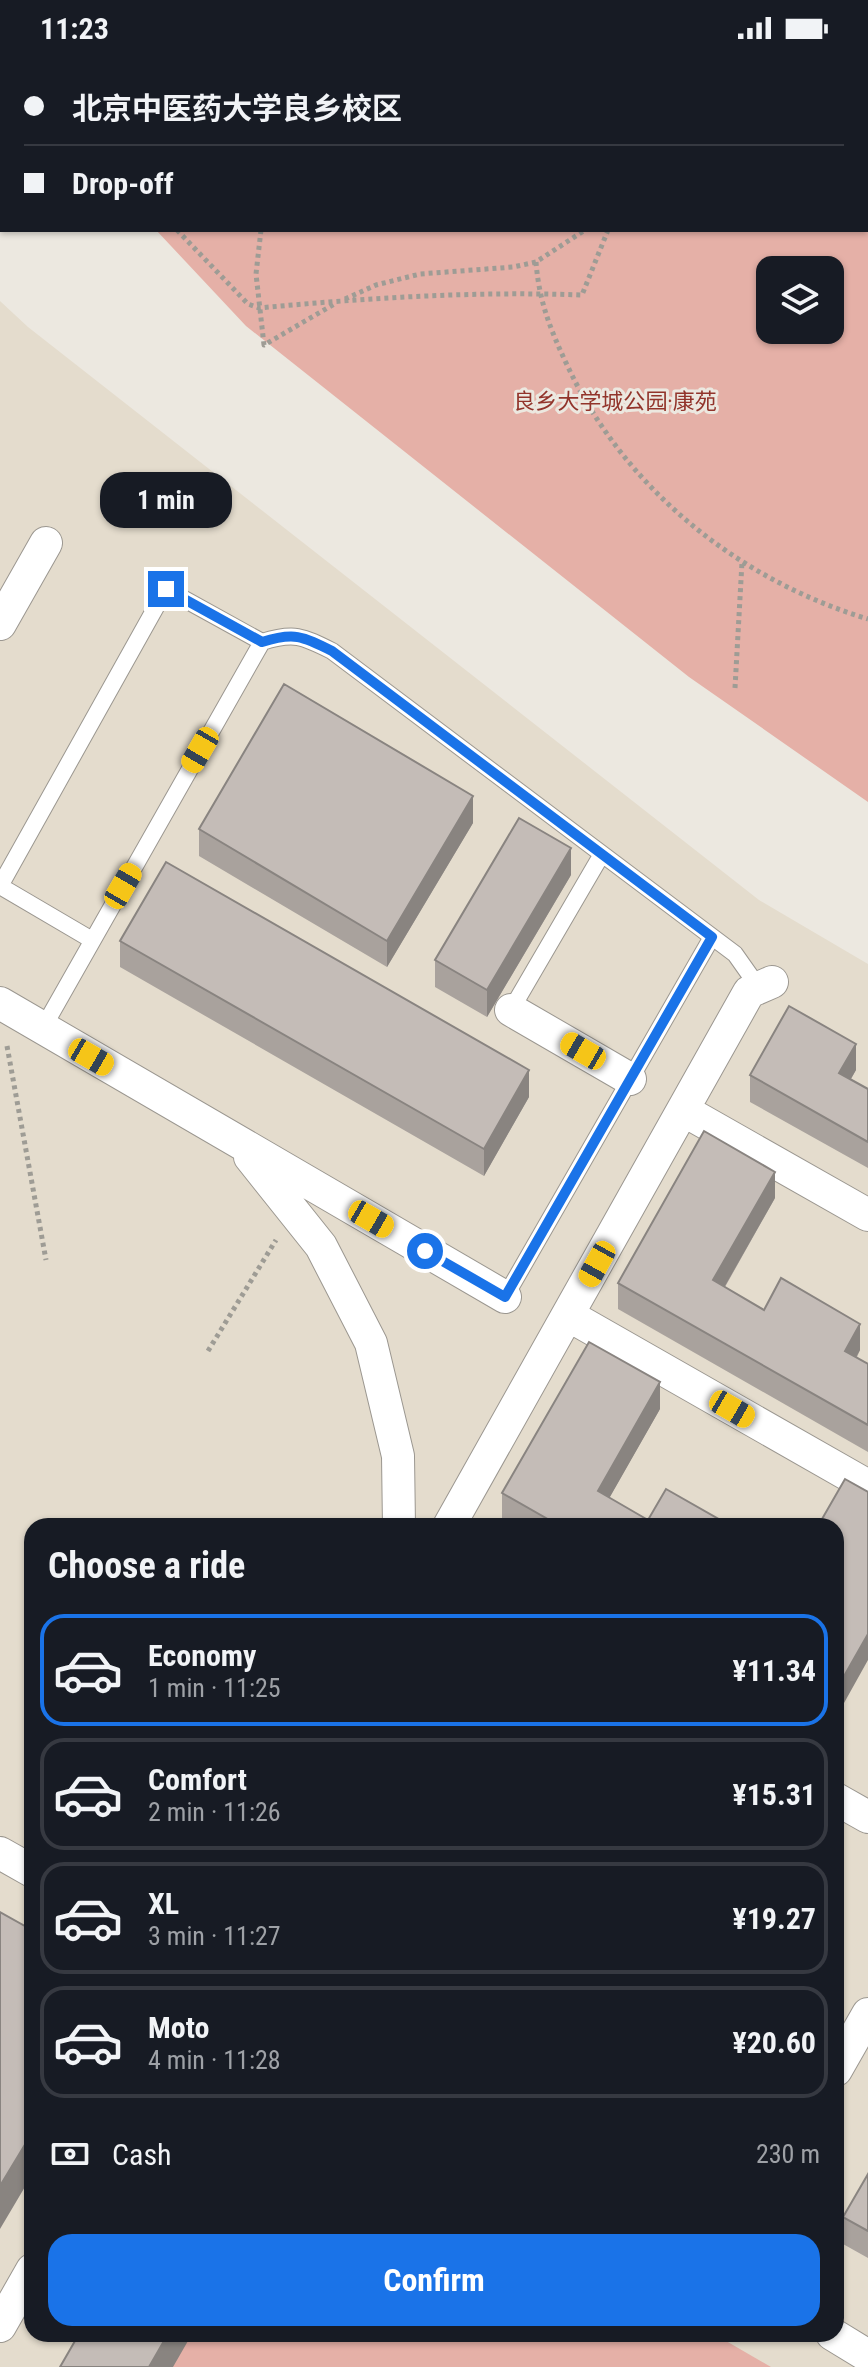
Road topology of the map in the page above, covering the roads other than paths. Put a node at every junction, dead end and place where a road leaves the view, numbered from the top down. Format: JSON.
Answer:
{"nodes":[{"id":1,"x":46,"y":543,"type":"dead end"},
{"id":2,"x":0,"y":624,"type":"edge"},
{"id":3,"x":262,"y":642,"type":"junction"},
{"id":4,"x":602,"y":854,"type":"junction"},
{"id":5,"x":712,"y":937,"type":"junction"},
{"id":6,"x":92,"y":940,"type":"junction"},
{"id":7,"x":766,"y":985,"type":"joint"},
{"id":8,"x":0,"y":1003,"type":"edge"},
{"id":9,"x":511,"y":1010,"type":"joint"},
{"id":10,"x":43,"y":1028,"type":"junction"},
{"id":11,"x":630,"y":1079,"type":"junction"},
{"id":12,"x":683,"y":1110,"type":"junction"},
{"id":13,"x":237,"y":1142,"type":"junction"},
{"id":14,"x":868,"y":1215,"type":"edge"},
{"id":15,"x":505,"y":1297,"type":"joint"},
{"id":16,"x":568,"y":1315,"type":"junction"},
{"id":17,"x":868,"y":1486,"type":"edge"},
{"id":18,"x":399,"y":1518,"type":"edge"},
{"id":19,"x":454,"y":1518,"type":"edge"},
{"id":20,"x":844,"y":1804,"type":"edge"},
{"id":21,"x":868,"y":1817,"type":"edge"},
{"id":22,"x":0,"y":1853,"type":"edge"},
{"id":23,"x":24,"y":1866,"type":"edge"},
{"id":24,"x":868,"y":2014,"type":"edge"},
{"id":25,"x":844,"y":2056,"type":"edge"},
{"id":26,"x":24,"y":2284,"type":"edge"},
{"id":27,"x":0,"y":2326,"type":"edge"},
{"id":28,"x":844,"y":2341,"type":"edge"},
{"id":29,"x":868,"y":2356,"type":"edge"}],
"edges":[{"from":1,"to":2,"type":"street"},
{"from":3,"to":4,"type":"lane"},
{"from":3,"to":6,"type":"lane"},
{"from":3,"to":6,"type":"lane"},
{"from":4,"to":5,"type":"lane"},
{"from":4,"to":9,"type":"lane"},
{"from":5,"to":7,"type":"lane"},
{"from":5,"to":11,"type":"lane"},
{"from":6,"to":10,"type":"lane"},
{"from":7,"to":12,"type":"street"},
{"from":8,"to":10,"type":"street"},
{"from":9,"to":11,"type":"street"},
{"from":10,"to":13,"type":"street"},
{"from":11,"to":15,"type":"lane"},
{"from":12,"to":14,"type":"street"},
{"from":12,"to":16,"type":"street"},
{"from":13,"to":15,"type":"street"},
{"from":13,"to":18,"type":"street"},
{"from":16,"to":17,"type":"street"},
{"from":16,"to":19,"type":"street"},
{"from":20,"to":21,"type":"street"},
{"from":22,"to":23,"type":"street"},
{"from":24,"to":25,"type":"street"},
{"from":26,"to":27,"type":"street"},
{"from":28,"to":29,"type":"street"}]}
